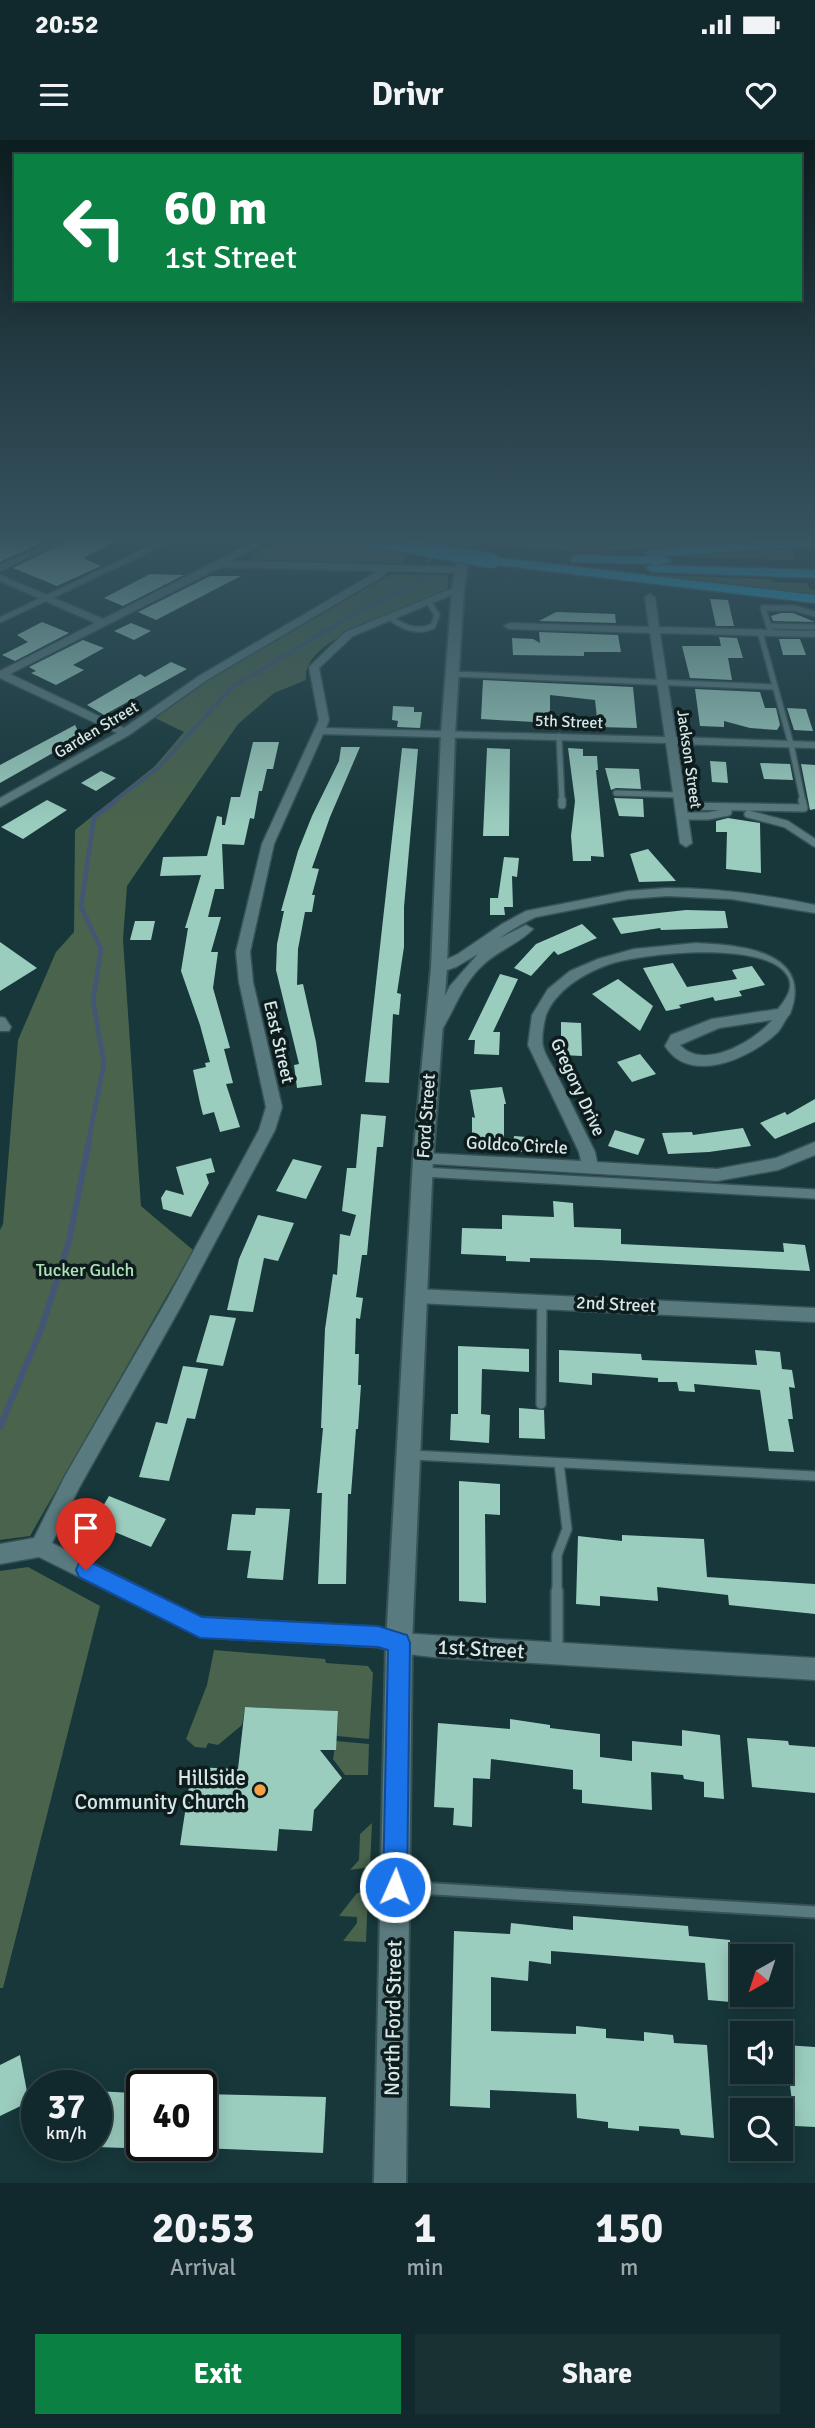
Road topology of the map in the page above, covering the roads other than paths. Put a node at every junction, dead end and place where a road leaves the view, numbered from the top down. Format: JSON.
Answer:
{"nodes":[{"id":1,"x":79,"y":635,"type":"edge"},
{"id":2,"x":276,"y":635,"type":"edge"},
{"id":3,"x":348,"y":635,"type":"edge"},
{"id":4,"x":455,"y":635,"type":"edge"},
{"id":5,"x":655,"y":635,"type":"edge"},
{"id":6,"x":761,"y":635,"type":"edge"},
{"id":7,"x":1,"y":674,"type":"edge"},
{"id":8,"x":452,"y":674,"type":"junction"},
{"id":9,"x":662,"y":683,"type":"junction"},
{"id":10,"x":775,"y":687,"type":"junction"},
{"id":11,"x":321,"y":731,"type":"junction"},
{"id":12,"x":125,"y":733,"type":"junction"},
{"id":13,"x":448,"y":734,"type":"junction"},
{"id":14,"x":559,"y":736,"type":"junction"},
{"id":15,"x":673,"y":740,"type":"junction"},
{"id":16,"x":791,"y":744,"type":"junction"},
{"id":17,"x":815,"y":745,"type":"edge"},
{"id":18,"x":616,"y":793,"type":"dead end"},
{"id":19,"x":0,"y":803,"type":"edge"},
{"id":20,"x":562,"y":805,"type":"dead end"},
{"id":21,"x":681,"y":805,"type":"junction"},
{"id":22,"x":686,"y":843,"type":"dead end"},
{"id":23,"x":815,"y":843,"type":"edge"},
{"id":24,"x":576,"y":906,"type":"junction"},
{"id":25,"x":815,"y":909,"type":"edge"},
{"id":26,"x":439,"y":968,"type":"junction"},
{"id":27,"x":782,"y":1013,"type":"junction"},
{"id":28,"x":433,"y":1032,"type":"junction"},
{"id":29,"x":815,"y":1148,"type":"edge"},
{"id":30,"x":422,"y":1165,"type":"junction"},
{"id":31,"x":591,"y":1169,"type":"junction"},
{"id":32,"x":815,"y":1194,"type":"edge"},
{"id":33,"x":416,"y":1296,"type":"junction"},
{"id":34,"x":542,"y":1300,"type":"junction"},
{"id":35,"x":815,"y":1315,"type":"edge"},
{"id":36,"x":541,"y":1404,"type":"dead end"},
{"id":37,"x":409,"y":1455,"type":"junction"},
{"id":38,"x":559,"y":1463,"type":"junction"},
{"id":39,"x":815,"y":1476,"type":"edge"},
{"id":40,"x":40,"y":1547,"type":"junction"},
{"id":41,"x":0,"y":1554,"type":"edge"},
{"id":42,"x":399,"y":1643,"type":"junction"},
{"id":43,"x":557,"y":1653,"type":"junction"},
{"id":44,"x":815,"y":1669,"type":"edge"},
{"id":45,"x":395,"y":1887,"type":"junction"},
{"id":46,"x":815,"y":1912,"type":"edge"},
{"id":47,"x":390,"y":2183,"type":"edge"}],
"edges":[{"from":1,"to":7,"type":"street"},
{"from":2,"to":12,"type":"street","name":"Garden Street"},
{"from":3,"to":11,"type":"street","name":"East Street"},
{"from":4,"to":8,"type":"street","name":"Ford Street"},
{"from":5,"to":9,"type":"street","name":"Jackson Street"},
{"from":6,"to":10,"type":"lane"},
{"from":7,"to":12,"type":"street"},
{"from":8,"to":9,"type":"lane"},
{"from":8,"to":13,"type":"street","name":"Ford Street"},
{"from":9,"to":10,"type":"lane"},
{"from":9,"to":15,"type":"street","name":"Jackson Street"},
{"from":10,"to":16,"type":"lane"},
{"from":11,"to":13,"type":"street","name":"5th Street"},
{"from":11,"to":40,"type":"street","name":"East Street"},
{"from":12,"to":19,"type":"street","name":"Garden Street"},
{"from":13,"to":14,"type":"street","name":"5th Street"},
{"from":13,"to":26,"type":"street","name":"Ford Street"},
{"from":14,"to":15,"type":"street","name":"5th Street"},
{"from":14,"to":20,"type":"lane"},
{"from":15,"to":16,"type":"street","name":"5th Street"},
{"from":15,"to":21,"type":"street","name":"Jackson Street"},
{"from":16,"to":17,"type":"street","name":"5th Street"},
{"from":16,"to":21,"type":"lane"},
{"from":18,"to":21,"type":"lane"},
{"from":21,"to":22,"type":"street","name":"Jackson Street"},
{"from":21,"to":23,"type":"lane"},
{"from":24,"to":25,"type":"street"},
{"from":24,"to":26,"type":"street"},
{"from":24,"to":28,"type":"street"},
{"from":26,"to":28,"type":"street","name":"Ford Street"},
{"from":27,"to":27,"type":"street","name":"Gregory Drive"},
{"from":27,"to":31,"type":"street","name":"Gregory Drive"},
{"from":28,"to":30,"type":"street","name":"Ford Street"},
{"from":29,"to":31,"type":"street","name":"Goldco Circle"},
{"from":30,"to":31,"type":"street","name":"Goldco Circle"},
{"from":30,"to":32,"type":"lane"},
{"from":30,"to":33,"type":"street","name":"Ford Street"},
{"from":33,"to":34,"type":"street","name":"2nd Street"},
{"from":33,"to":37,"type":"street","name":"Ford Street"},
{"from":34,"to":35,"type":"street","name":"2nd Street"},
{"from":34,"to":36,"type":"lane"},
{"from":37,"to":38,"type":"lane"},
{"from":37,"to":42,"type":"street","name":"Ford Street"},
{"from":38,"to":39,"type":"lane"},
{"from":38,"to":43,"type":"lane"},
{"from":40,"to":41,"type":"street"},
{"from":40,"to":42,"type":"street","name":"1st Street"},
{"from":42,"to":43,"type":"street","name":"1st Street"},
{"from":42,"to":45,"type":"street","name":"North Ford Street"},
{"from":43,"to":44,"type":"street","name":"1st Street"},
{"from":45,"to":46,"type":"lane"},
{"from":45,"to":47,"type":"street","name":"North Ford Street"}]}
